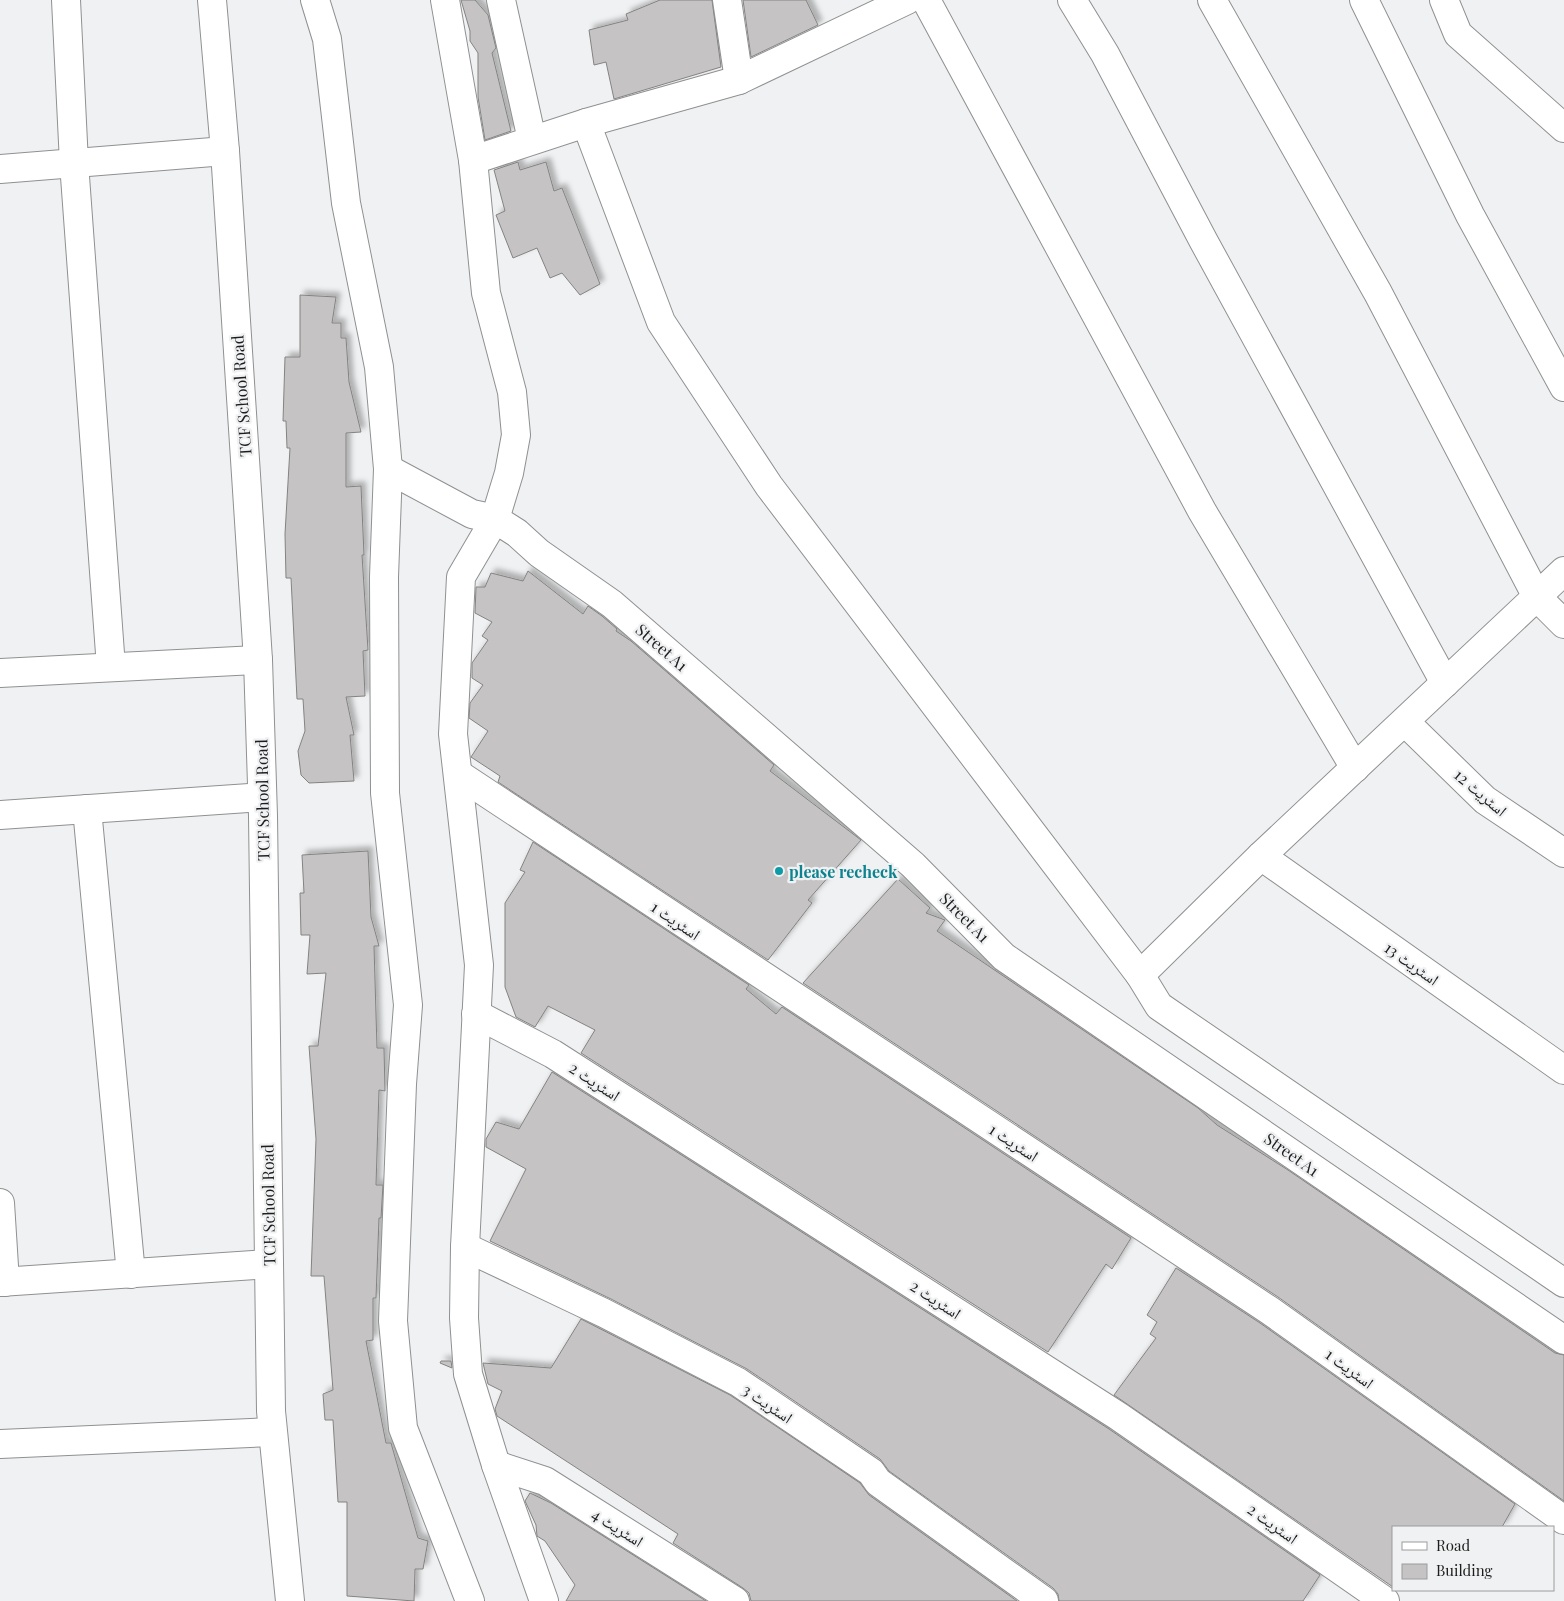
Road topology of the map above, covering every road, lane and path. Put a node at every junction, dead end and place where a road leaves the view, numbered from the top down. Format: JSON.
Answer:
{"nodes":[{"id":1,"x":66,"y":0,"type":"edge"},
{"id":2,"x":212,"y":0,"type":"edge"},
{"id":3,"x":316,"y":0,"type":"edge"},
{"id":4,"x":445,"y":0,"type":"edge"},
{"id":5,"x":501,"y":0,"type":"edge"},
{"id":6,"x":727,"y":0,"type":"edge"},
{"id":7,"x":907,"y":0,"type":"edge"},
{"id":8,"x":926,"y":0,"type":"edge"},
{"id":9,"x":1072,"y":0,"type":"edge"},
{"id":10,"x":1212,"y":0,"type":"edge"},
{"id":11,"x":1364,"y":0,"type":"edge"},
{"id":12,"x":1444,"y":0,"type":"edge"},
{"id":13,"x":739,"y":80,"type":"junction"},
{"id":14,"x":586,"y":123,"type":"junction"},
{"id":15,"x":1564,"y":128,"type":"edge"},
{"id":16,"x":532,"y":140,"type":"junction"},
{"id":17,"x":225,"y":152,"type":"junction"},
{"id":18,"x":473,"y":160,"type":"junction"},
{"id":19,"x":74,"y":163,"type":"junction"},
{"id":20,"x":0,"y":169,"type":"edge"},
{"id":21,"x":1564,"y":387,"type":"edge"},
{"id":22,"x":388,"y":469,"type":"junction"},
{"id":23,"x":495,"y":519,"type":"junction"},
{"id":24,"x":1564,"y":571,"type":"edge"},
{"id":25,"x":1537,"y":597,"type":"junction"},
{"id":26,"x":1564,"y":624,"type":"edge"},
{"id":27,"x":258,"y":660,"type":"junction"},
{"id":28,"x":111,"y":667,"type":"junction"},
{"id":29,"x":0,"y":673,"type":"edge"},
{"id":30,"x":1445,"y":683,"type":"junction"},
{"id":31,"x":1405,"y":722,"type":"junction"},
{"id":32,"x":1355,"y":768,"type":"junction"},
{"id":33,"x":458,"y":774,"type":"junction"},
{"id":34,"x":262,"y":796,"type":"junction"},
{"id":35,"x":87,"y":809,"type":"junction"},
{"id":36,"x":0,"y":814,"type":"edge"},
{"id":37,"x":1564,"y":854,"type":"edge"},
{"id":38,"x":1261,"y":856,"type":"junction"},
{"id":39,"x":1140,"y":975,"type":"junction"},
{"id":40,"x":476,"y":1014,"type":"junction"},
{"id":41,"x":1564,"y":1070,"type":"edge"},
{"id":42,"x":0,"y":1203,"type":"edge"},
{"id":43,"x":465,"y":1247,"type":"junction"},
{"id":44,"x":269,"y":1264,"type":"junction"},
{"id":45,"x":131,"y":1274,"type":"junction"},
{"id":46,"x":2,"y":1282,"type":"edge"},
{"id":47,"x":1564,"y":1283,"type":"edge"},
{"id":48,"x":1564,"y":1340,"type":"edge"},
{"id":49,"x":272,"y":1432,"type":"junction"},
{"id":50,"x":0,"y":1444,"type":"edge"},
{"id":51,"x":496,"y":1465,"type":"junction"},
{"id":52,"x":1564,"y":1520,"type":"edge"},
{"id":53,"x":290,"y":1601,"type":"edge"},
{"id":54,"x":470,"y":1601,"type":"edge"},
{"id":55,"x":544,"y":1601,"type":"edge"},
{"id":56,"x":735,"y":1601,"type":"edge"},
{"id":57,"x":1044,"y":1601,"type":"edge"},
{"id":58,"x":1385,"y":1601,"type":"edge"}],
"edges":[{"from":1,"to":19,"type":"street"},
{"from":2,"to":17,"type":"street","name":"TCF School Road"},
{"from":3,"to":22,"type":"street"},
{"from":4,"to":18,"type":"street"},
{"from":5,"to":16,"type":"street"},
{"from":6,"to":13,"type":"street"},
{"from":7,"to":13,"type":"street"},
{"from":8,"to":32,"type":"street"},
{"from":9,"to":30,"type":"street"},
{"from":10,"to":25,"type":"street"},
{"from":11,"to":21,"type":"street"},
{"from":12,"to":15,"type":"street"},
{"from":13,"to":14,"type":"street"},
{"from":14,"to":16,"type":"street"},
{"from":14,"to":39,"type":"street"},
{"from":16,"to":18,"type":"street"},
{"from":17,"to":19,"type":"street"},
{"from":17,"to":27,"type":"street","name":"TCF School Road"},
{"from":18,"to":23,"type":"street"},
{"from":19,"to":20,"type":"street"},
{"from":19,"to":28,"type":"street"},
{"from":22,"to":23,"type":"street","name":"Street A1"},
{"from":22,"to":54,"type":"street"},
{"from":23,"to":33,"type":"street"},
{"from":23,"to":48,"type":"street","name":"Street A1"},
{"from":24,"to":25,"type":"street"},
{"from":25,"to":26,"type":"street"},
{"from":25,"to":30,"type":"street"},
{"from":27,"to":28,"type":"street"},
{"from":27,"to":34,"type":"street","name":"TCF School Road"},
{"from":28,"to":29,"type":"street"},
{"from":30,"to":31,"type":"street"},
{"from":31,"to":32,"type":"street"},
{"from":31,"to":37,"type":"street","name":"اسٹریٹ 12"},
{"from":32,"to":38,"type":"street"},
{"from":33,"to":40,"type":"street"},
{"from":33,"to":52,"type":"street","name":"اسٹریٹ 1"},
{"from":34,"to":35,"type":"street"},
{"from":34,"to":44,"type":"street","name":"TCF School Road"},
{"from":35,"to":36,"type":"street"},
{"from":35,"to":45,"type":"street"},
{"from":38,"to":39,"type":"street"},
{"from":38,"to":41,"type":"street","name":"اسٹریٹ 13"},
{"from":39,"to":47,"type":"street"},
{"from":40,"to":43,"type":"street"},
{"from":40,"to":58,"type":"street","name":"اسٹریٹ 2"},
{"from":42,"to":46,"type":"street"},
{"from":43,"to":51,"type":"street"},
{"from":43,"to":57,"type":"street","name":"اسٹریٹ 3"},
{"from":44,"to":45,"type":"street"},
{"from":44,"to":49,"type":"street","name":"TCF School Road"},
{"from":45,"to":46,"type":"street"},
{"from":49,"to":50,"type":"street"},
{"from":49,"to":53,"type":"street","name":"TCF School Road"},
{"from":51,"to":55,"type":"street"},
{"from":51,"to":56,"type":"street","name":"اسٹریٹ 4"}]}
